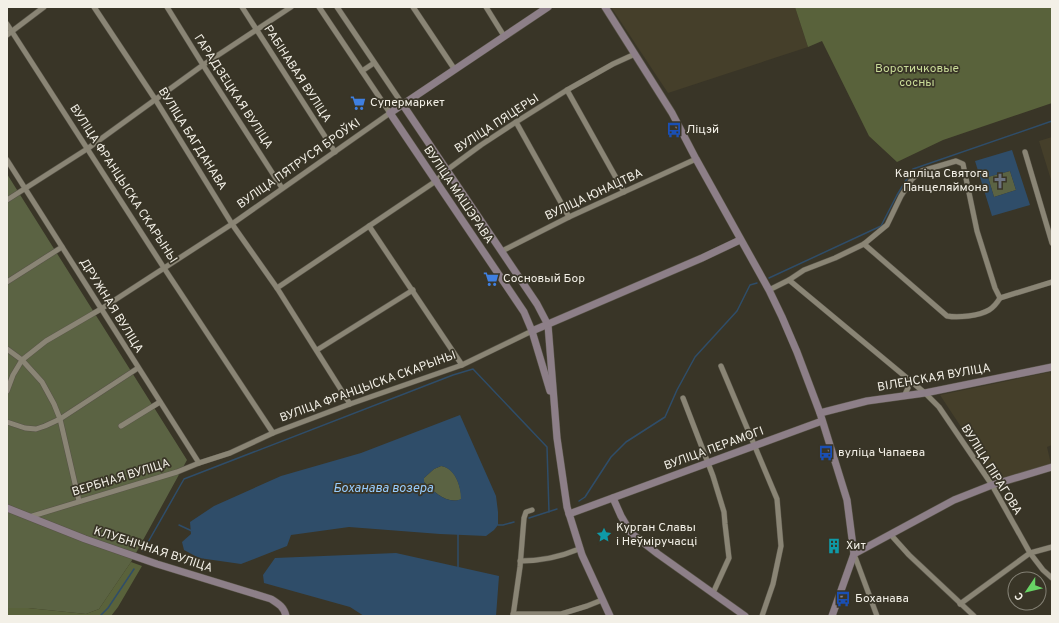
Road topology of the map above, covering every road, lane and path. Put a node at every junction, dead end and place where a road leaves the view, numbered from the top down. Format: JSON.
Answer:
{"nodes":[{"id":1,"x":44,"y":7,"type":"edge"},
{"id":2,"x":94,"y":7,"type":"edge"},
{"id":3,"x":167,"y":7,"type":"edge"},
{"id":4,"x":242,"y":7,"type":"edge"},
{"id":5,"x":291,"y":7,"type":"edge"},
{"id":6,"x":319,"y":7,"type":"edge"},
{"id":7,"x":337,"y":7,"type":"edge"},
{"id":8,"x":413,"y":7,"type":"edge"},
{"id":9,"x":486,"y":7,"type":"edge"},
{"id":10,"x":548,"y":7,"type":"edge"},
{"id":11,"x":605,"y":7,"type":"edge"},
{"id":12,"x":7,"y":24,"type":"edge"},
{"id":13,"x":256,"y":30,"type":"junction"},
{"id":14,"x":12,"y":32,"type":"junction"},
{"id":15,"x":7,"y":35,"type":"edge"},
{"id":16,"x":504,"y":36,"type":"junction"},
{"id":17,"x":635,"y":54,"type":"junction"},
{"id":18,"x":374,"y":63,"type":"junction"},
{"id":19,"x":203,"y":65,"type":"junction"},
{"id":20,"x":455,"y":70,"type":"junction"},
{"id":21,"x":362,"y":71,"type":"junction"},
{"id":22,"x":567,"y":90,"type":"junction"},
{"id":23,"x":155,"y":99,"type":"junction"},
{"id":24,"x":403,"y":105,"type":"junction"},
{"id":25,"x":390,"y":113,"type":"junction"},
{"id":26,"x":516,"y":122,"type":"junction"},
{"id":27,"x":87,"y":149,"type":"junction"},
{"id":28,"x":335,"y":152,"type":"junction"},
{"id":29,"x":1025,"y":152,"type":"dead end"},
{"id":30,"x":696,"y":159,"type":"junction"},
{"id":31,"x":7,"y":160,"type":"edge"},
{"id":32,"x":447,"y":170,"type":"junction"},
{"id":33,"x":436,"y":181,"type":"junction"},
{"id":34,"x":25,"y":188,"type":"junction"},
{"id":35,"x":282,"y":188,"type":"junction"},
{"id":36,"x":624,"y":192,"type":"junction"},
{"id":37,"x":7,"y":200,"type":"edge"},
{"id":38,"x":568,"y":218,"type":"junction"},
{"id":39,"x":232,"y":224,"type":"junction"},
{"id":40,"x":369,"y":226,"type":"junction"},
{"id":41,"x":740,"y":240,"type":"junction"},
{"id":42,"x":1052,"y":243,"type":"edge"},
{"id":43,"x":864,"y":244,"type":"junction"},
{"id":44,"x":62,"y":247,"type":"junction"},
{"id":45,"x":502,"y":251,"type":"junction"},
{"id":46,"x":164,"y":268,"type":"junction"},
{"id":47,"x":789,"y":280,"type":"junction"},
{"id":48,"x":7,"y":282,"type":"edge"},
{"id":49,"x":1052,"y":282,"type":"edge"},
{"id":50,"x":277,"y":288,"type":"junction"},
{"id":51,"x":413,"y":290,"type":"junction"},
{"id":52,"x":769,"y":290,"type":"junction"},
{"id":53,"x":1000,"y":298,"type":"junction"},
{"id":54,"x":100,"y":309,"type":"junction"},
{"id":55,"x":548,"y":325,"type":"junction"},
{"id":56,"x":532,"y":331,"type":"junction"},
{"id":57,"x":7,"y":349,"type":"edge"},
{"id":58,"x":317,"y":350,"type":"junction"},
{"id":59,"x":22,"y":360,"type":"junction"},
{"id":60,"x":462,"y":365,"type":"junction"},
{"id":61,"x":721,"y":366,"type":"dead end"},
{"id":62,"x":1052,"y":367,"type":"edge"},
{"id":63,"x":138,"y":368,"type":"junction"},
{"id":64,"x":907,"y":379,"type":"junction"},
{"id":65,"x":7,"y":391,"type":"edge"},
{"id":66,"x":925,"y":393,"type":"junction"},
{"id":67,"x":904,"y":396,"type":"junction"},
{"id":68,"x":682,"y":398,"type":"dead end"},
{"id":69,"x":160,"y":402,"type":"junction"},
{"id":70,"x":350,"y":404,"type":"junction"},
{"id":71,"x":555,"y":406,"type":"junction"},
{"id":72,"x":820,"y":413,"type":"junction"},
{"id":73,"x":60,"y":418,"type":"junction"},
{"id":74,"x":822,"y":421,"type":"junction"},
{"id":75,"x":7,"y":422,"type":"edge"},
{"id":76,"x":121,"y":426,"type":"dead end"},
{"id":77,"x":274,"y":433,"type":"junction"},
{"id":78,"x":755,"y":446,"type":"junction"},
{"id":79,"x":199,"y":463,"type":"junction"},
{"id":80,"x":708,"y":463,"type":"junction"},
{"id":81,"x":1052,"y":467,"type":"edge"},
{"id":82,"x":992,"y":485,"type":"junction"},
{"id":83,"x":613,"y":498,"type":"junction"},
{"id":84,"x":79,"y":501,"type":"junction"},
{"id":85,"x":7,"y":508,"type":"edge"},
{"id":86,"x":532,"y":510,"type":"dead end"},
{"id":87,"x":48,"y":511,"type":"junction"},
{"id":88,"x":569,"y":514,"type":"junction"},
{"id":89,"x":29,"y":517,"type":"junction"},
{"id":90,"x":45,"y":523,"type":"junction"},
{"id":91,"x":891,"y":535,"type":"junction"},
{"id":92,"x":1052,"y":547,"type":"edge"},
{"id":93,"x":579,"y":548,"type":"junction"},
{"id":94,"x":854,"y":554,"type":"junction"},
{"id":95,"x":1030,"y":554,"type":"junction"},
{"id":96,"x":520,"y":561,"type":"junction"},
{"id":97,"x":1052,"y":578,"type":"edge"},
{"id":98,"x":713,"y":593,"type":"junction"},
{"id":99,"x":602,"y":600,"type":"junction"},
{"id":100,"x":960,"y":604,"type":"junction"},
{"id":101,"x":513,"y":615,"type":"edge"},
{"id":102,"x":286,"y":616,"type":"edge"},
{"id":103,"x":610,"y":616,"type":"edge"},
{"id":104,"x":745,"y":616,"type":"edge"},
{"id":105,"x":762,"y":616,"type":"edge"},
{"id":106,"x":832,"y":616,"type":"edge"},
{"id":107,"x":877,"y":616,"type":"edge"},
{"id":108,"x":974,"y":616,"type":"edge"}],
"edges":[{"from":1,"to":14,"type":"street"},
{"from":2,"to":23,"type":"street","name":"ВУЛІЦА БАГДАНАВА"},
{"from":3,"to":19,"type":"street","name":"ГАРАДЗЕЦКАЯ ВУЛІЦА"},
{"from":4,"to":13,"type":"street","name":"РАБІНАВАЯ ВУЛІЦА"},
{"from":5,"to":13,"type":"street"},
{"from":6,"to":21,"type":"street","name":"ВУЛІЦА МАШЭРАВА"},
{"from":7,"to":18,"type":"street","name":"ВУЛІЦА МАШЭРАВА"},
{"from":8,"to":20,"type":"street"},
{"from":9,"to":16,"type":"street"},
{"from":10,"to":16,"type":"street","name":"ВУЛІЦА ПЯТРУСЯ БРОЎКІ"},
{"from":11,"to":17,"type":"street"},
{"from":12,"to":14,"type":"street","name":"ВУЛІЦА ФРАНЦЫСКА СКАРЫНЫ"},
{"from":13,"to":19,"type":"street"},
{"from":13,"to":28,"type":"street","name":"РАБІНАВАЯ ВУЛІЦА"},
{"from":14,"to":15,"type":"street"},
{"from":14,"to":27,"type":"street","name":"ВУЛІЦА ФРАНЦЫСКА СКАРЫНЫ"},
{"from":16,"to":20,"type":"street","name":"ВУЛІЦА ПЯТРУСЯ БРОЎКІ"},
{"from":17,"to":22,"type":"street","name":"ВУЛІЦА ПЯЦЕРЫ"},
{"from":17,"to":30,"type":"street"},
{"from":18,"to":21,"type":"street"},
{"from":18,"to":24,"type":"street","name":"ВУЛІЦА МАШЭРАВА"},
{"from":19,"to":23,"type":"street"},
{"from":19,"to":35,"type":"street","name":"ГАРАДЗЕЦКАЯ ВУЛІЦА"},
{"from":20,"to":24,"type":"street","name":"ВУЛІЦА ПЯТРУСЯ БРОЎКІ"},
{"from":21,"to":25,"type":"street","name":"ВУЛІЦА МАШЭРАВА"},
{"from":22,"to":26,"type":"street","name":"ВУЛІЦА ПЯЦЕРЫ"},
{"from":22,"to":36,"type":"street"},
{"from":23,"to":27,"type":"street"},
{"from":23,"to":39,"type":"street","name":"ВУЛІЦА БАГДАНАВА"},
{"from":24,"to":25,"type":"street","name":"ВУЛІЦА ПЯТРУСЯ БРОЎКІ"},
{"from":24,"to":32,"type":"street","name":"ВУЛІЦА МАШЭРАВА"},
{"from":25,"to":28,"type":"street","name":"ВУЛІЦА ПЯТРУСЯ БРОЎКІ"},
{"from":25,"to":33,"type":"street","name":"ВУЛІЦА МАШЭРАВА"},
{"from":26,"to":32,"type":"street","name":"ВУЛІЦА ПЯЦЕРЫ"},
{"from":26,"to":38,"type":"street"},
{"from":27,"to":34,"type":"street"},
{"from":27,"to":46,"type":"street","name":"ВУЛІЦА ФРАНЦЫСКА СКАРЫНЫ"},
{"from":28,"to":35,"type":"street","name":"ВУЛІЦА ПЯТРУСЯ БРОЎКІ"},
{"from":29,"to":42,"type":"street"},
{"from":30,"to":36,"type":"street","name":"ВУЛІЦА ЮНАЦТВА"},
{"from":30,"to":41,"type":"street"},
{"from":31,"to":34,"type":"street","name":"ДРУЖНАЯ ВУЛІЦА"},
{"from":32,"to":33,"type":"street","name":"ВУЛІЦА ПЯЦЕРЫ"},
{"from":32,"to":45,"type":"street","name":"ВУЛІЦА МАШЭРАВА"},
{"from":33,"to":40,"type":"street","name":"ВУЛІЦА ПЯЦЕРЫ"},
{"from":33,"to":56,"type":"street","name":"ВУЛІЦА МАШЭРАВА"},
{"from":34,"to":37,"type":"street"},
{"from":34,"to":44,"type":"street","name":"ДРУЖНАЯ ВУЛІЦА"},
{"from":35,"to":39,"type":"street","name":"ВУЛІЦА ПЯТРУСЯ БРОЎКІ"},
{"from":36,"to":38,"type":"street","name":"ВУЛІЦА ЮНАЦТВА"},
{"from":38,"to":45,"type":"street","name":"ВУЛІЦА ЮНАЦТВА"},
{"from":39,"to":46,"type":"street","name":"ВУЛІЦА ПЯТРУСЯ БРОЎКІ"},
{"from":39,"to":50,"type":"street","name":"ВУЛІЦА БАГДАНАВА"},
{"from":40,"to":50,"type":"street","name":"ВУЛІЦА ПЯЦЕРЫ"},
{"from":40,"to":51,"type":"street"},
{"from":41,"to":52,"type":"street"},
{"from":41,"to":55,"type":"street","name":"ВУЛІЦА ФРАНЦЫСКА СКАРЫНЫ"},
{"from":43,"to":47,"type":"street"},
{"from":43,"to":53,"type":"street"},
{"from":43,"to":53,"type":"street"},
{"from":44,"to":48,"type":"street"},
{"from":44,"to":54,"type":"street","name":"ДРУЖНАЯ ВУЛІЦА"},
{"from":45,"to":55,"type":"street","name":"ВУЛІЦА МАШЭРАВА"},
{"from":46,"to":54,"type":"street","name":"ВУЛІЦА ПЯТРУСЯ БРОЎКІ"},
{"from":46,"to":77,"type":"street","name":"ВУЛІЦА ФРАНЦЫСКА СКАРЫНЫ"},
{"from":47,"to":52,"type":"street"},
{"from":47,"to":64,"type":"street","name":"ВУЛІЦА ПІРАГОВА"},
{"from":49,"to":53,"type":"street"},
{"from":50,"to":58,"type":"street","name":"ВУЛІЦА БАГДАНАВА"},
{"from":51,"to":58,"type":"street"},
{"from":51,"to":60,"type":"street"},
{"from":52,"to":72,"type":"street"},
{"from":54,"to":59,"type":"street","name":"ВУЛІЦА ПЯТРУСЯ БРОЎКІ"},
{"from":54,"to":63,"type":"street","name":"ДРУЖНАЯ ВУЛІЦА"},
{"from":55,"to":56,"type":"street","name":"ВУЛІЦА ФРАНЦЫСКА СКАРЫНЫ"},
{"from":55,"to":71,"type":"street","name":"ВУЛІЦА МАШЭРАВА"},
{"from":56,"to":60,"type":"street","name":"ВУЛІЦА ФРАНЦЫСКА СКАРЫНЫ"},
{"from":56,"to":71,"type":"street","name":"ВУЛІЦА МАШЭРАВА"},
{"from":57,"to":59,"type":"street"},
{"from":58,"to":70,"type":"street","name":"ВУЛІЦА БАГДАНАВА"},
{"from":59,"to":65,"type":"street"},
{"from":59,"to":73,"type":"street"},
{"from":60,"to":70,"type":"street","name":"ВУЛІЦА ФРАНЦЫСКА СКАРЫНЫ"},
{"from":61,"to":78,"type":"street"},
{"from":62,"to":66,"type":"street","name":"ВІЛЕНСКАЯ ВУЛІЦА"},
{"from":63,"to":69,"type":"street","name":"ДРУЖНАЯ ВУЛІЦА"},
{"from":63,"to":73,"type":"street"},
{"from":64,"to":66,"type":"street","name":"ВУЛІЦА ПІРАГОВА"},
{"from":64,"to":67,"type":"street"},
{"from":66,"to":67,"type":"street","name":"ВІЛЕНСКАЯ ВУЛІЦА"},
{"from":66,"to":82,"type":"street","name":"ВУЛІЦА ПІРАГОВА"},
{"from":67,"to":72,"type":"street","name":"ВІЛЕНСКАЯ ВУЛІЦА"},
{"from":68,"to":80,"type":"street"},
{"from":69,"to":76,"type":"street"},
{"from":69,"to":79,"type":"street","name":"ДРУЖНАЯ ВУЛІЦА"},
{"from":70,"to":77,"type":"street","name":"ВУЛІЦА ФРАНЦЫСКА СКАРЫНЫ"},
{"from":71,"to":88,"type":"street","name":"ВУЛІЦА МАШЭРАВА"},
{"from":72,"to":74,"type":"street"},
{"from":73,"to":75,"type":"street"},
{"from":73,"to":84,"type":"street"},
{"from":74,"to":78,"type":"street","name":"ВУЛІЦА ПЕРАМОГІ"},
{"from":74,"to":94,"type":"street"},
{"from":77,"to":79,"type":"street"},
{"from":78,"to":80,"type":"street","name":"ВУЛІЦА ПЕРАМОГІ"},
{"from":78,"to":105,"type":"street"},
{"from":79,"to":84,"type":"street","name":"ВЕРБНАЯ ВУЛІЦА"},
{"from":80,"to":83,"type":"street","name":"ВУЛІЦА ПЕРАМОГІ"},
{"from":80,"to":98,"type":"street"},
{"from":81,"to":82,"type":"street"},
{"from":82,"to":91,"type":"street"},
{"from":82,"to":95,"type":"street","name":"ВУЛІЦА ПІРАГОВА"},
{"from":83,"to":88,"type":"street","name":"ВУЛІЦА ПЕРАМОГІ"},
{"from":83,"to":98,"type":"street"},
{"from":84,"to":87,"type":"street","name":"ВЕРБНАЯ ВУЛІЦА"},
{"from":85,"to":89,"type":"street","name":"КЛУБНІЧНАЯ ВУЛІЦА"},
{"from":86,"to":96,"type":"street"},
{"from":87,"to":89,"type":"street","name":"ВЕРБНАЯ ВУЛІЦА"},
{"from":87,"to":90,"type":"street"},
{"from":88,"to":93,"type":"street","name":"ВУЛІЦА МАШЭРАВА"},
{"from":89,"to":90,"type":"street","name":"КЛУБНІЧНАЯ ВУЛІЦА"},
{"from":90,"to":102,"type":"street","name":"КЛУБНІЧНАЯ ВУЛІЦА"},
{"from":91,"to":94,"type":"street"},
{"from":91,"to":100,"type":"street"},
{"from":92,"to":95,"type":"street"},
{"from":93,"to":96,"type":"street"},
{"from":93,"to":99,"type":"street","name":"ВУЛІЦА МАШЭРАВА"},
{"from":94,"to":106,"type":"street"},
{"from":94,"to":107,"type":"street"},
{"from":95,"to":97,"type":"street","name":"ВУЛІЦА ПІРАГОВА"},
{"from":95,"to":100,"type":"street"},
{"from":96,"to":101,"type":"street"},
{"from":98,"to":104,"type":"street"},
{"from":99,"to":101,"type":"street"},
{"from":99,"to":103,"type":"street","name":"ВУЛІЦА МАШЭРАВА"},
{"from":100,"to":108,"type":"street"}]}
